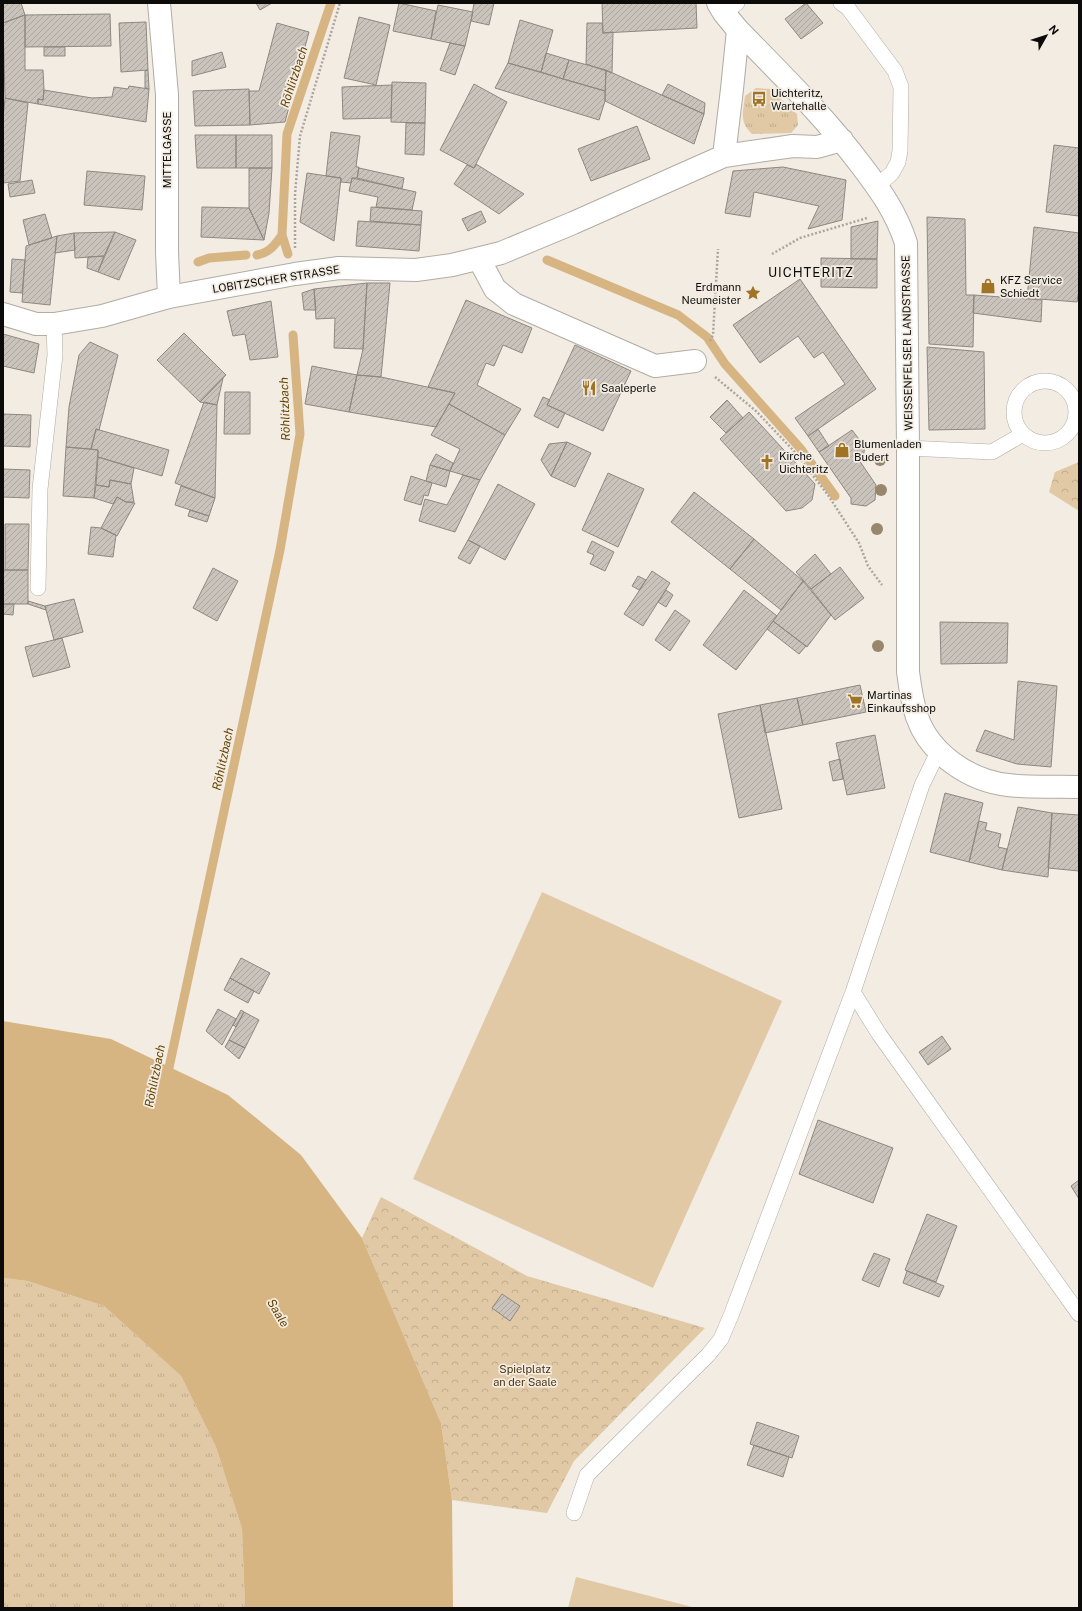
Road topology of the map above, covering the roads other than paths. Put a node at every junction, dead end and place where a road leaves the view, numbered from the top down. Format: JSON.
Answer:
{"nodes":[{"id":1,"x":159,"y":3,"type":"edge"},
{"id":2,"x":841,"y":3,"type":"edge"},
{"id":3,"x":726,"y":6,"type":"edge"},
{"id":4,"x":738,"y":30,"type":"junction"},
{"id":5,"x":842,"y":140,"type":"junction"},
{"id":6,"x":724,"y":156,"type":"junction"},
{"id":7,"x":877,"y":186,"type":"junction"},
{"id":8,"x":479,"y":259,"type":"junction"},
{"id":9,"x":169,"y":297,"type":"junction"},
{"id":10,"x":3,"y":314,"type":"edge"},
{"id":11,"x":54,"y":324,"type":"junction"},
{"id":12,"x":695,"y":361,"type":"road end"},
{"id":13,"x":1076,"y":401,"type":"edge"},
{"id":14,"x":1023,"y":434,"type":"junction"},
{"id":15,"x":908,"y":448,"type":"junction"},
{"id":16,"x":38,"y":588,"type":"dead end"},
{"id":17,"x":938,"y":752,"type":"junction"},
{"id":18,"x":1079,"y":787,"type":"edge"},
{"id":19,"x":853,"y":992,"type":"junction"},
{"id":20,"x":1079,"y":1314,"type":"edge"},
{"id":21,"x":574,"y":1513,"type":"dead end"}],
"edges":[{"from":1,"to":9,"type":"street","name":"MITTELGASSE"},
{"from":2,"to":7,"type":"lane"},
{"from":3,"to":4,"type":"street","name":"WEISSENFELSER LANDSTRASSE"},
{"from":4,"to":5,"type":"street","name":"WEISSENFELSER LANDSTRASSE"},
{"from":4,"to":6,"type":"street"},
{"from":5,"to":6,"type":"street","name":"LOBITZSCHER STRASSE"},
{"from":5,"to":7,"type":"street","name":"WEISSENFELSER LANDSTRASSE"},
{"from":6,"to":8,"type":"street","name":"LOBITZSCHER STRASSE"},
{"from":7,"to":15,"type":"street","name":"WEISSENFELSER LANDSTRASSE"},
{"from":8,"to":9,"type":"street","name":"LOBITZSCHER STRASSE"},
{"from":8,"to":12,"type":"street"},
{"from":9,"to":11,"type":"street","name":"LOBITZSCHER STRASSE"},
{"from":10,"to":11,"type":"street","name":"LOBITZSCHER STRASSE"},
{"from":11,"to":16,"type":"lane"},
{"from":13,"to":14,"type":"lane"},
{"from":13,"to":14,"type":"lane"},
{"from":14,"to":15,"type":"lane"},
{"from":15,"to":17,"type":"street","name":"WEISSENFELSER LANDSTRASSE"},
{"from":17,"to":18,"type":"street","name":"WEISSENFELSER LANDSTRASSE"},
{"from":17,"to":19,"type":"lane"},
{"from":19,"to":20,"type":"lane"},
{"from":19,"to":21,"type":"lane"}]}
